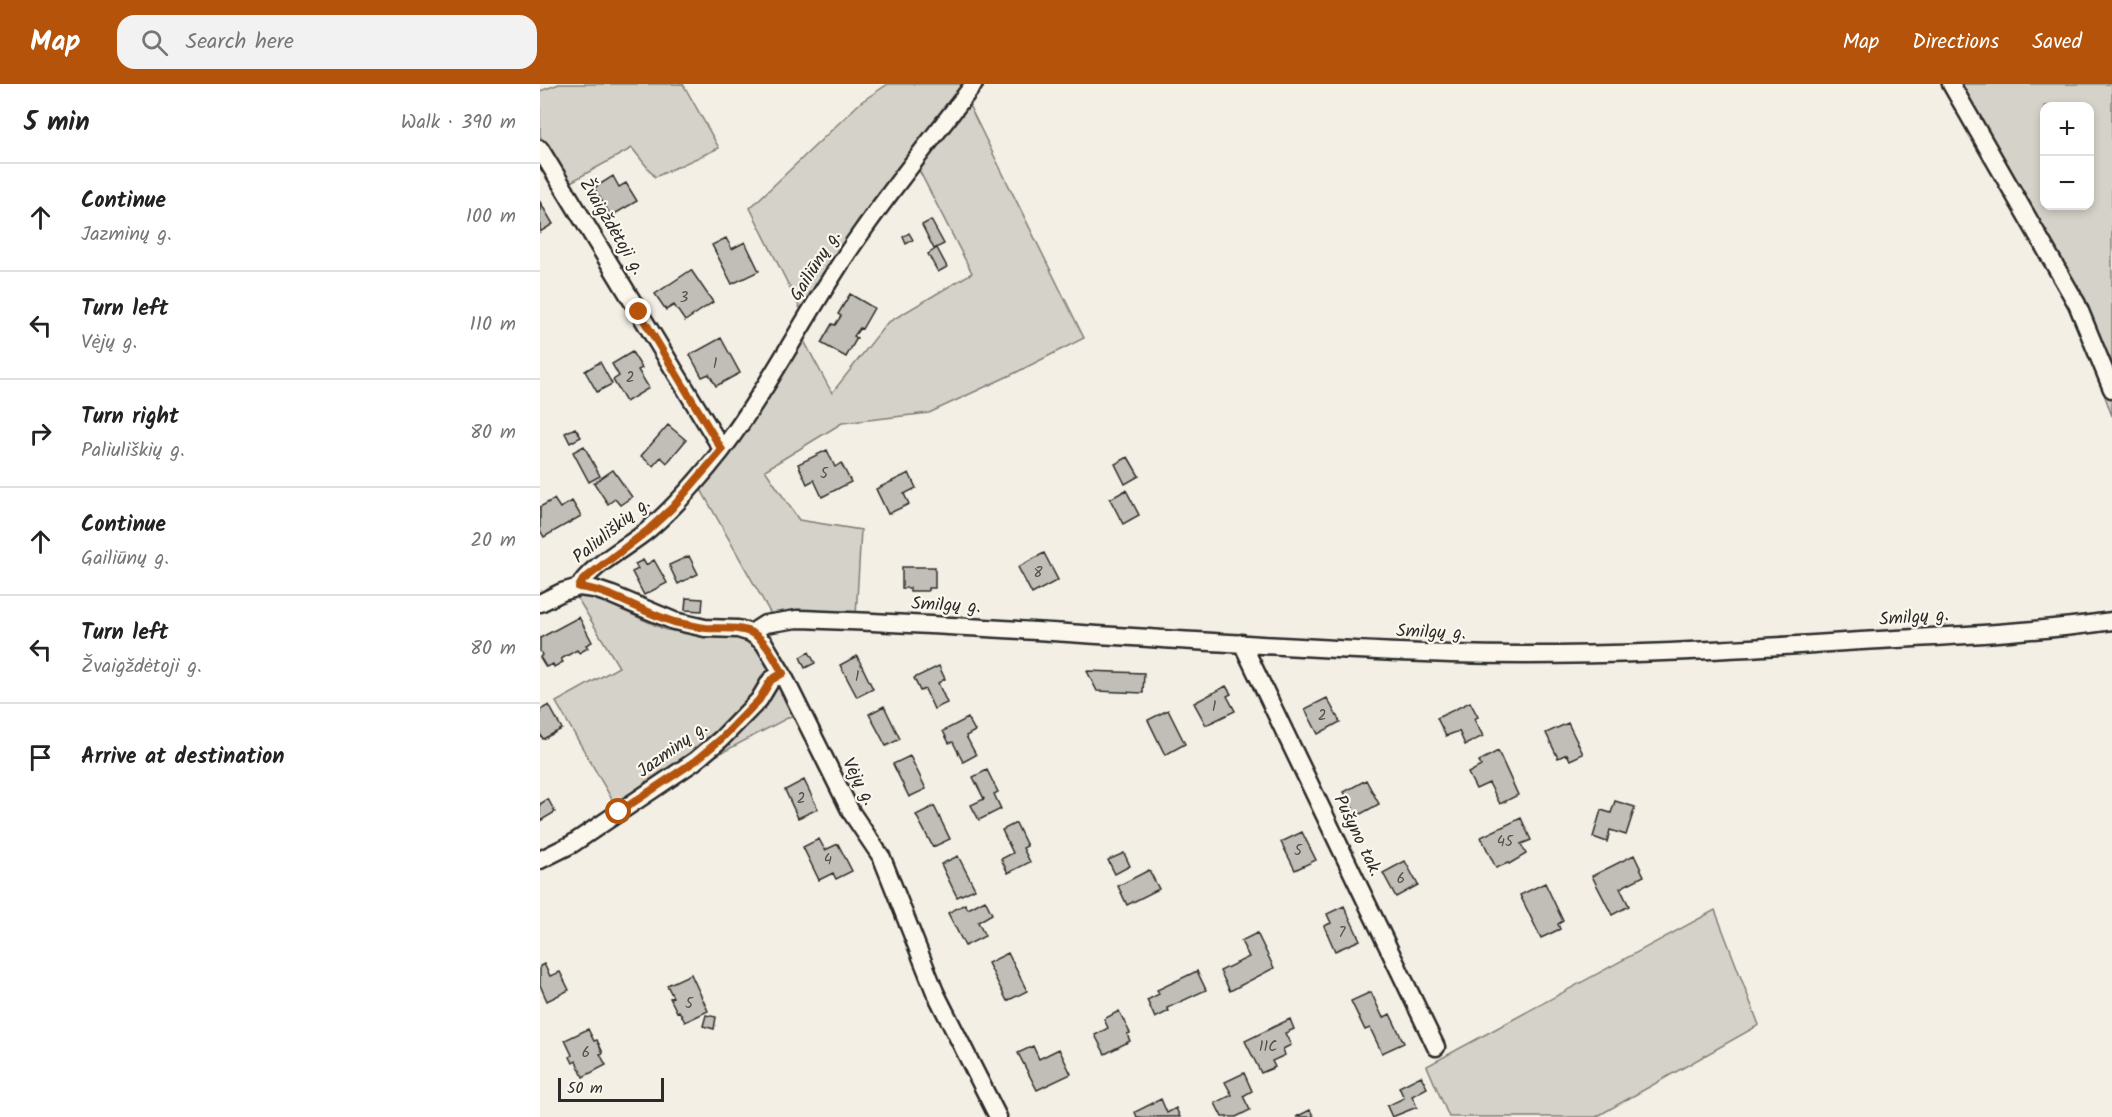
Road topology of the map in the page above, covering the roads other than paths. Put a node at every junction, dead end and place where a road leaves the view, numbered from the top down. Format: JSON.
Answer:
{"nodes":[{"id":1,"x":974,"y":84,"type":"edge"},
{"id":2,"x":1952,"y":84,"type":"edge"},
{"id":3,"x":540,"y":148,"type":"edge"},
{"id":4,"x":2112,"y":389,"type":"edge"},
{"id":5,"x":722,"y":450,"type":"junction"},
{"id":6,"x":700,"y":476,"type":"joint"},
{"id":7,"x":579,"y":587,"type":"junction"},
{"id":8,"x":540,"y":603,"type":"edge"},
{"id":9,"x":2112,"y":621,"type":"edge"},
{"id":10,"x":751,"y":633,"type":"junction"},
{"id":11,"x":1242,"y":643,"type":"junction"},
{"id":12,"x":783,"y":673,"type":"junction"},
{"id":13,"x":540,"y":860,"type":"edge"},
{"id":14,"x":1436,"y":1047,"type":"dead end"},
{"id":15,"x":998,"y":1117,"type":"edge"}],
"edges":[{"from":1,"to":5,"type":"street","name":"Gailiūnų g."},
{"from":2,"to":4,"type":"street"},
{"from":3,"to":5,"type":"street","name":"Žvaigždėtoji g."},
{"from":5,"to":6,"type":"street","name":"Gailiūnų g."},
{"from":6,"to":7,"type":"street","name":"Paliuliškių g."},
{"from":7,"to":8,"type":"street","name":"Paliuliškių g."},
{"from":7,"to":10,"type":"street"},
{"from":9,"to":11,"type":"street","name":"Smilgų g."},
{"from":10,"to":11,"type":"street","name":"Smilgų g."},
{"from":10,"to":12,"type":"street","name":"Vėjų g."},
{"from":11,"to":14,"type":"street","name":"Pušyno tak."},
{"from":12,"to":13,"type":"street","name":"Jazminų g."},
{"from":12,"to":15,"type":"street","name":"Vėjų g."}]}
